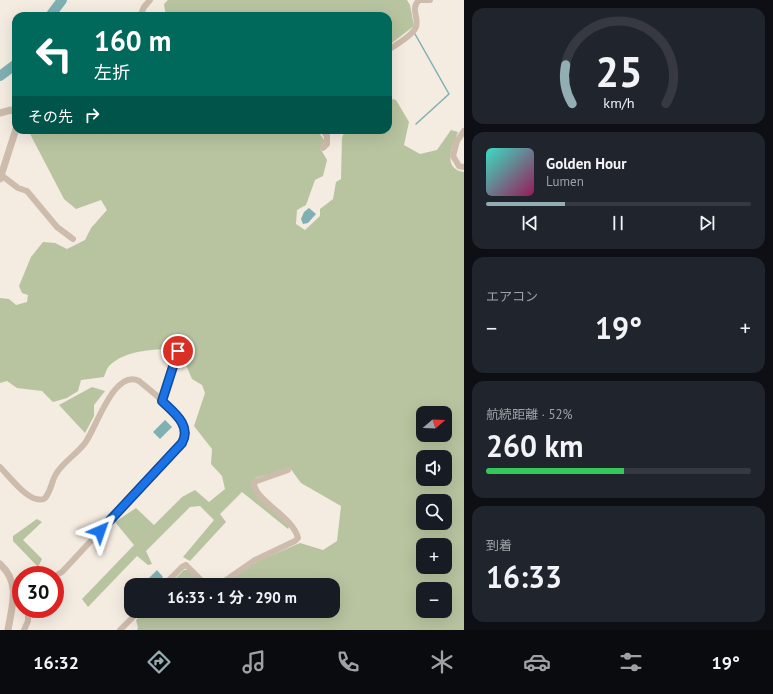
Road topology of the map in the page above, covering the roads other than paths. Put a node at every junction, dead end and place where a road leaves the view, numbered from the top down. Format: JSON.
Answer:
{"nodes":[{"id":1,"x":150,"y":0,"type":"edge"},
{"id":2,"x":420,"y":0,"type":"edge"},
{"id":3,"x":430,"y":0,"type":"edge"},
{"id":4,"x":142,"y":12,"type":"edge"},
{"id":5,"x":392,"y":47,"type":"edge"},
{"id":6,"x":12,"y":111,"type":"edge"},
{"id":7,"x":0,"y":113,"type":"edge"},
{"id":8,"x":464,"y":131,"type":"edge"},
{"id":9,"x":14,"y":134,"type":"edge"},
{"id":10,"x":326,"y":134,"type":"edge"},
{"id":11,"x":323,"y":148,"type":"dead end"},
{"id":12,"x":464,"y":167,"type":"edge"},
{"id":13,"x":1,"y":177,"type":"edge"},
{"id":14,"x":73,"y":239,"type":"dead end"},
{"id":15,"x":178,"y":351,"type":"dead end"},
{"id":16,"x":162,"y":401,"type":"junction"},
{"id":17,"x":0,"y":467,"type":"edge"},
{"id":18,"x":288,"y":470,"type":"dead end"},
{"id":19,"x":0,"y":564,"type":"edge"},
{"id":20,"x":64,"y":570,"type":"edge"},
{"id":21,"x":12,"y":577,"type":"edge"},
{"id":22,"x":171,"y":578,"type":"edge"},
{"id":23,"x":199,"y":578,"type":"edge"},
{"id":24,"x":229,"y":578,"type":"edge"},
{"id":25,"x":12,"y":610,"type":"edge"},
{"id":26,"x":28,"y":618,"type":"edge"},
{"id":27,"x":132,"y":618,"type":"edge"},
{"id":28,"x":8,"y":630,"type":"edge"},
{"id":29,"x":24,"y":630,"type":"edge"},
{"id":30,"x":120,"y":630,"type":"edge"}],
"edges":[{"from":1,"to":4,"type":"street"},
{"from":2,"to":3,"type":"street"},
{"from":2,"to":5,"type":"street"},
{"from":6,"to":7,"type":"street"},
{"from":8,"to":12,"type":"street"},
{"from":9,"to":13,"type":"street"},
{"from":10,"to":11,"type":"street"},
{"from":13,"to":14,"type":"street"},
{"from":15,"to":16,"type":"street"},
{"from":16,"to":17,"type":"street"},
{"from":16,"to":20,"type":"street"},
{"from":18,"to":24,"type":"street"},
{"from":19,"to":21,"type":"street"},
{"from":22,"to":23,"type":"street"},
{"from":25,"to":28,"type":"street"},
{"from":26,"to":29,"type":"street"},
{"from":27,"to":30,"type":"street"}]}
